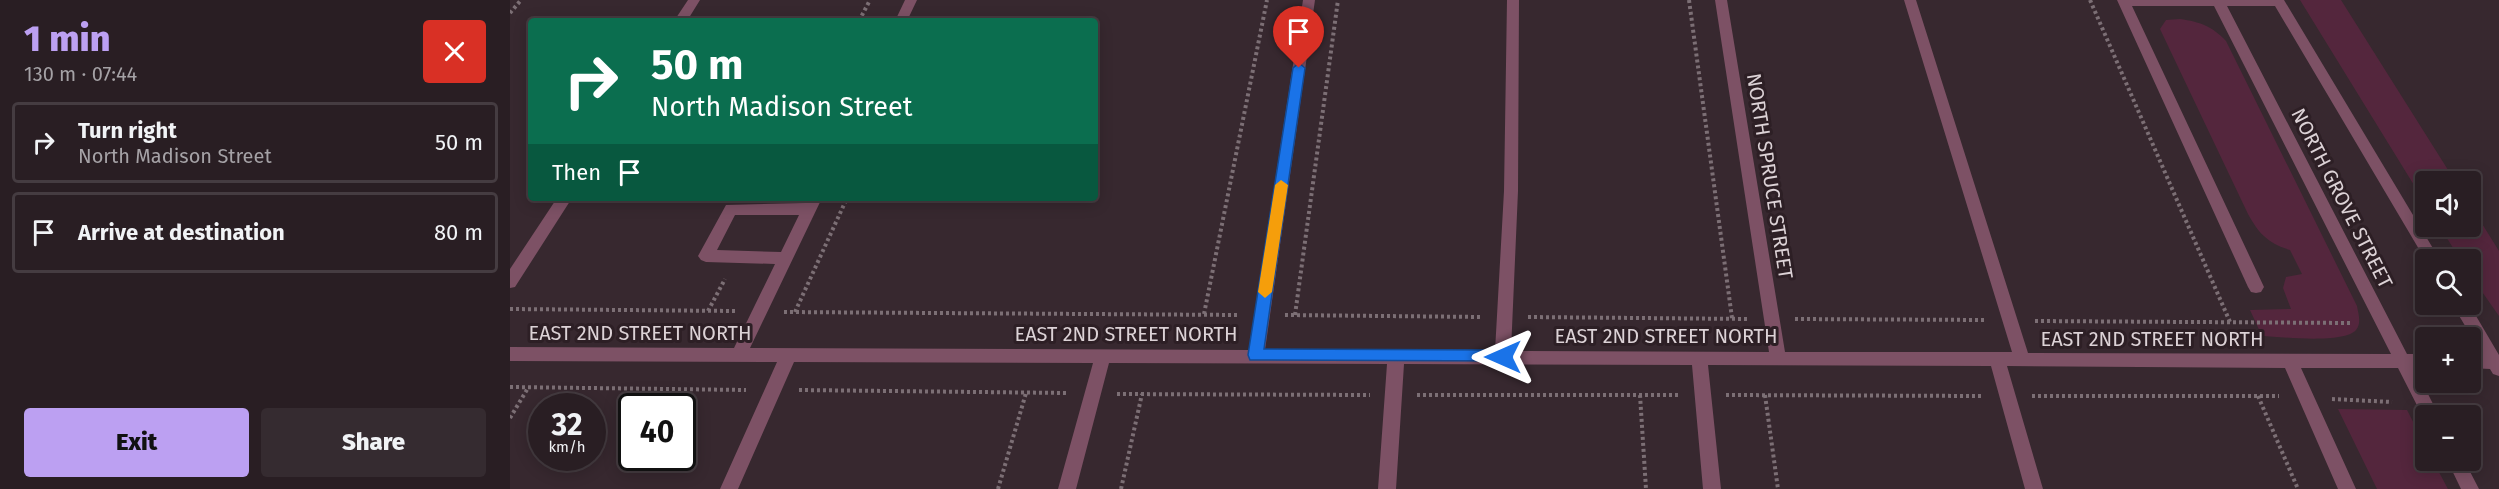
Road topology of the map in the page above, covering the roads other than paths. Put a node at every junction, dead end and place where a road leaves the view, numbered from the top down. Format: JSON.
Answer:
{"nodes":[{"id":1,"x":694,"y":0,"type":"edge"},
{"id":2,"x":911,"y":0,"type":"edge"},
{"id":3,"x":1309,"y":0,"type":"edge"},
{"id":4,"x":1513,"y":0,"type":"edge"},
{"id":5,"x":1721,"y":0,"type":"edge"},
{"id":6,"x":1910,"y":0,"type":"edge"},
{"id":7,"x":2123,"y":1,"type":"edge"},
{"id":8,"x":2218,"y":1,"type":"edge"},
{"id":9,"x":2278,"y":1,"type":"edge"},
{"id":10,"x":682,"y":18,"type":"edge"},
{"id":11,"x":902,"y":18,"type":"edge"},
{"id":12,"x":563,"y":201,"type":"edge"},
{"id":13,"x":812,"y":204,"type":"edge"},
{"id":14,"x":2426,"y":249,"type":"edge"},
{"id":15,"x":786,"y":258,"type":"junction"},
{"id":16,"x":510,"y":282,"type":"edge"},
{"id":17,"x":2256,"y":286,"type":"dead end"},
{"id":18,"x":2467,"y":315,"type":"edge"},
{"id":19,"x":510,"y":354,"type":"edge"},
{"id":20,"x":740,"y":354,"type":"junction"},
{"id":21,"x":789,"y":354,"type":"junction"},
{"id":22,"x":1103,"y":355,"type":"junction"},
{"id":23,"x":1256,"y":355,"type":"junction"},
{"id":24,"x":1396,"y":356,"type":"junction"},
{"id":25,"x":1503,"y":357,"type":"junction"},
{"id":26,"x":1699,"y":357,"type":"junction"},
{"id":27,"x":1778,"y":358,"type":"junction"},
{"id":28,"x":2022,"y":359,"type":"junction"},
{"id":29,"x":1997,"y":360,"type":"junction"},
{"id":30,"x":2290,"y":361,"type":"junction"},
{"id":31,"x":2401,"y":361,"type":"junction"},
{"id":32,"x":2415,"y":361,"type":"edge"},
{"id":33,"x":2481,"y":362,"type":"edge"},
{"id":34,"x":2498,"y":364,"type":"edge"},
{"id":35,"x":2425,"y":405,"type":"edge"},
{"id":36,"x":2461,"y":471,"type":"edge"},
{"id":37,"x":729,"y":489,"type":"edge"},
{"id":38,"x":1067,"y":489,"type":"edge"},
{"id":39,"x":1387,"y":489,"type":"edge"},
{"id":40,"x":1712,"y":489,"type":"edge"},
{"id":41,"x":2034,"y":489,"type":"edge"},
{"id":42,"x":2347,"y":489,"type":"edge"},
{"id":43,"x":2470,"y":489,"type":"edge"}],
"edges":[{"from":1,"to":10,"type":"street"},
{"from":2,"to":11,"type":"street"},
{"from":3,"to":23,"type":"street"},
{"from":4,"to":25,"type":"street"},
{"from":5,"to":27,"type":"street","name":"NORTH SPRUCE STREET"},
{"from":6,"to":28,"type":"street"},
{"from":7,"to":8,"type":"street"},
{"from":7,"to":17,"type":"street"},
{"from":8,"to":9,"type":"street"},
{"from":8,"to":31,"type":"street","name":"NORTH GROVE STREET"},
{"from":9,"to":14,"type":"street","name":"NORTH GROVE STREET"},
{"from":12,"to":16,"type":"street"},
{"from":13,"to":15,"type":"street"},
{"from":13,"to":15,"type":"street"},
{"from":15,"to":20,"type":"street"},
{"from":18,"to":34,"type":"street"},
{"from":19,"to":20,"type":"street","name":"EAST 2ND STREET NORTH"},
{"from":20,"to":21,"type":"street","name":"EAST 2ND STREET NORTH"},
{"from":21,"to":22,"type":"street","name":"EAST 2ND STREET NORTH"},
{"from":21,"to":37,"type":"street"},
{"from":22,"to":23,"type":"street","name":"EAST 2ND STREET NORTH"},
{"from":22,"to":38,"type":"street"},
{"from":23,"to":24,"type":"street","name":"EAST 2ND STREET NORTH"},
{"from":24,"to":25,"type":"street","name":"EAST 2ND STREET NORTH"},
{"from":24,"to":39,"type":"street"},
{"from":25,"to":26,"type":"street","name":"EAST 2ND STREET NORTH"},
{"from":26,"to":27,"type":"street","name":"EAST 2ND STREET NORTH"},
{"from":26,"to":40,"type":"street"},
{"from":27,"to":29,"type":"street","name":"EAST 2ND STREET NORTH"},
{"from":28,"to":29,"type":"street","name":"EAST 2ND STREET NORTH"},
{"from":28,"to":30,"type":"street","name":"EAST 2ND STREET NORTH"},
{"from":29,"to":41,"type":"street"},
{"from":30,"to":31,"type":"street","name":"EAST 2ND STREET NORTH"},
{"from":30,"to":42,"type":"street"},
{"from":31,"to":32,"type":"street","name":"EAST 2ND STREET NORTH"},
{"from":31,"to":35,"type":"street","name":"NORTH GROVE STREET"},
{"from":33,"to":34,"type":"street"},
{"from":36,"to":43,"type":"street"}]}
